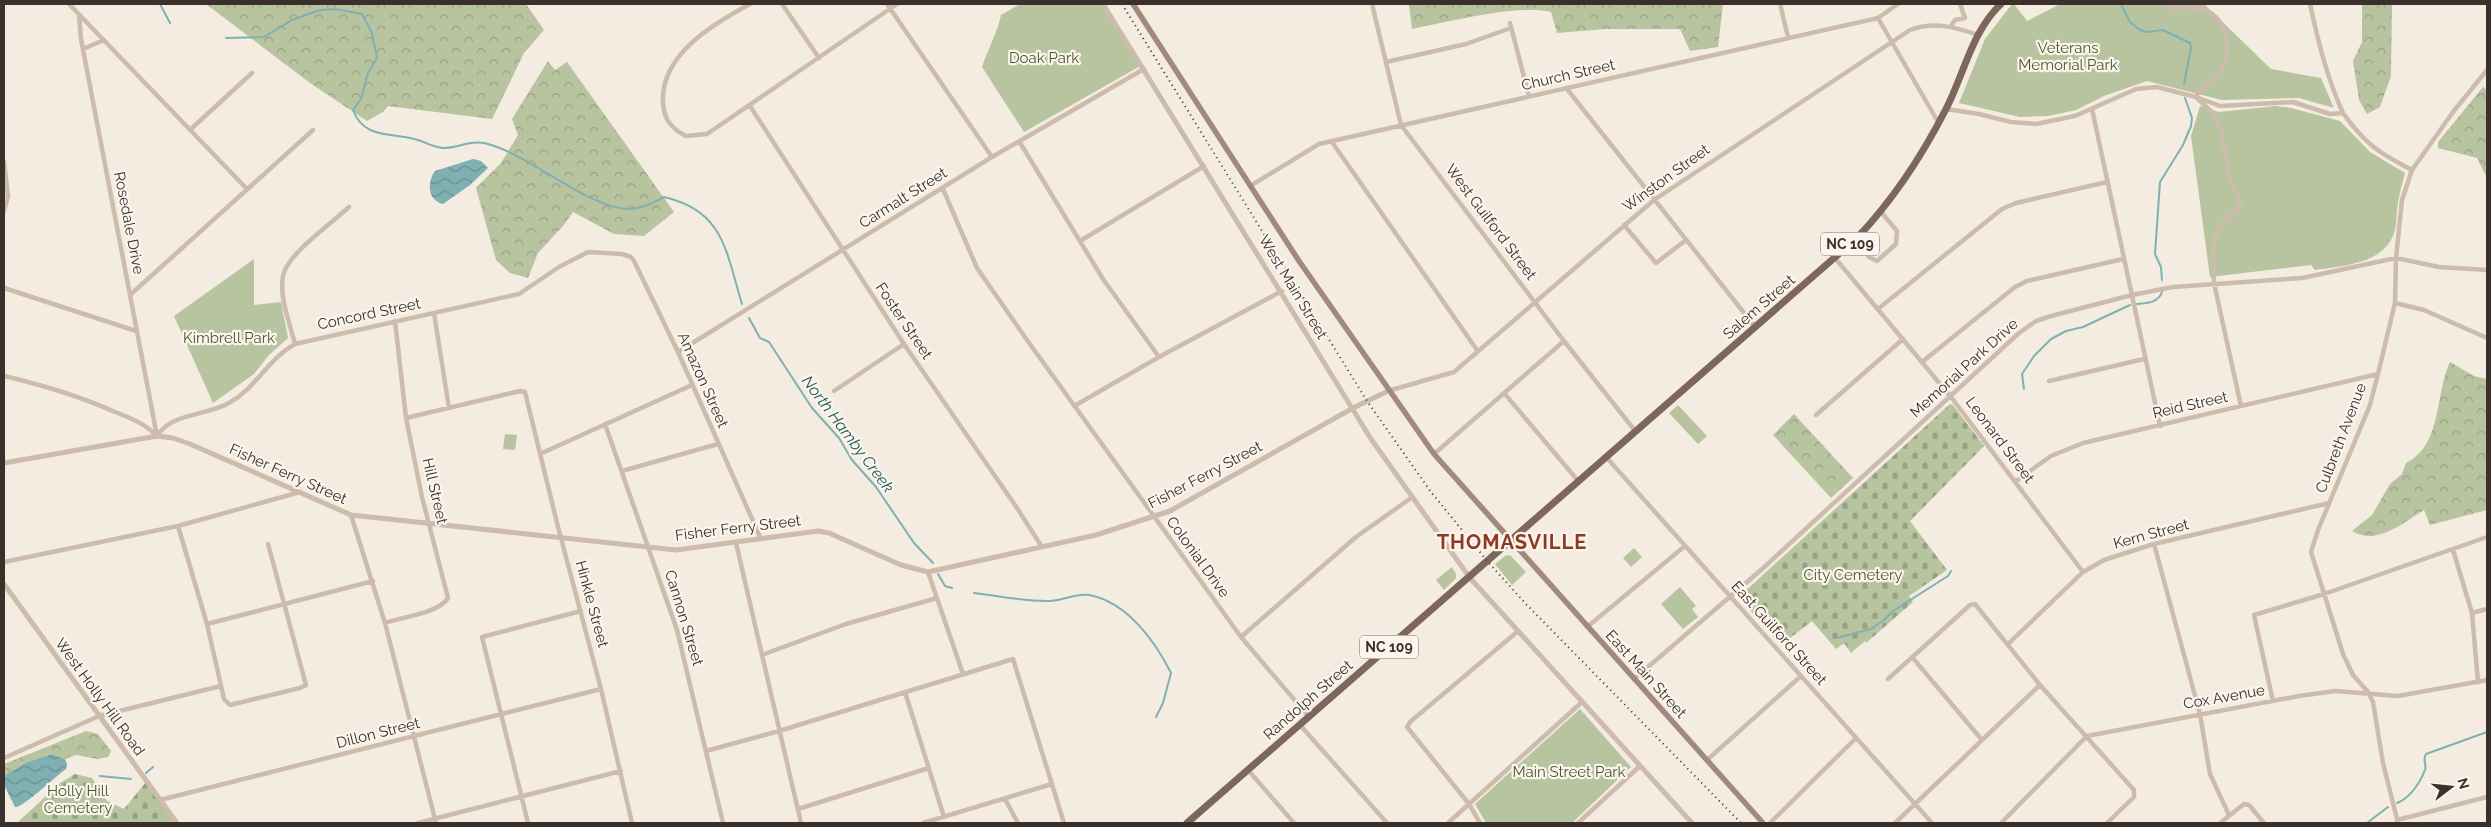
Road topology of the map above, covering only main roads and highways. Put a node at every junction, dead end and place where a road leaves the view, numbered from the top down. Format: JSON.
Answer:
{"nodes":[{"id":1,"x":1133,"y":4,"type":"edge"},
{"id":2,"x":2001,"y":4,"type":"edge"},
{"id":3,"x":1510,"y":542,"type":"junction"},
{"id":4,"x":1470,"y":578,"type":"joint"},
{"id":5,"x":1188,"y":823,"type":"edge"},
{"id":6,"x":1763,"y":823,"type":"edge"}],
"edges":[{"from":1,"to":3,"type":"main road","name":"West Main Street"},
{"from":2,"to":3,"type":"main road","name":"Salem Street","number":"NC 109"},
{"from":3,"to":4,"type":"main road","name":"Salem Street","number":"NC 109"},
{"from":3,"to":6,"type":"main road","name":"East Main Street"},
{"from":4,"to":5,"type":"main road","name":"Randolph Street","number":"NC 109"}]}
